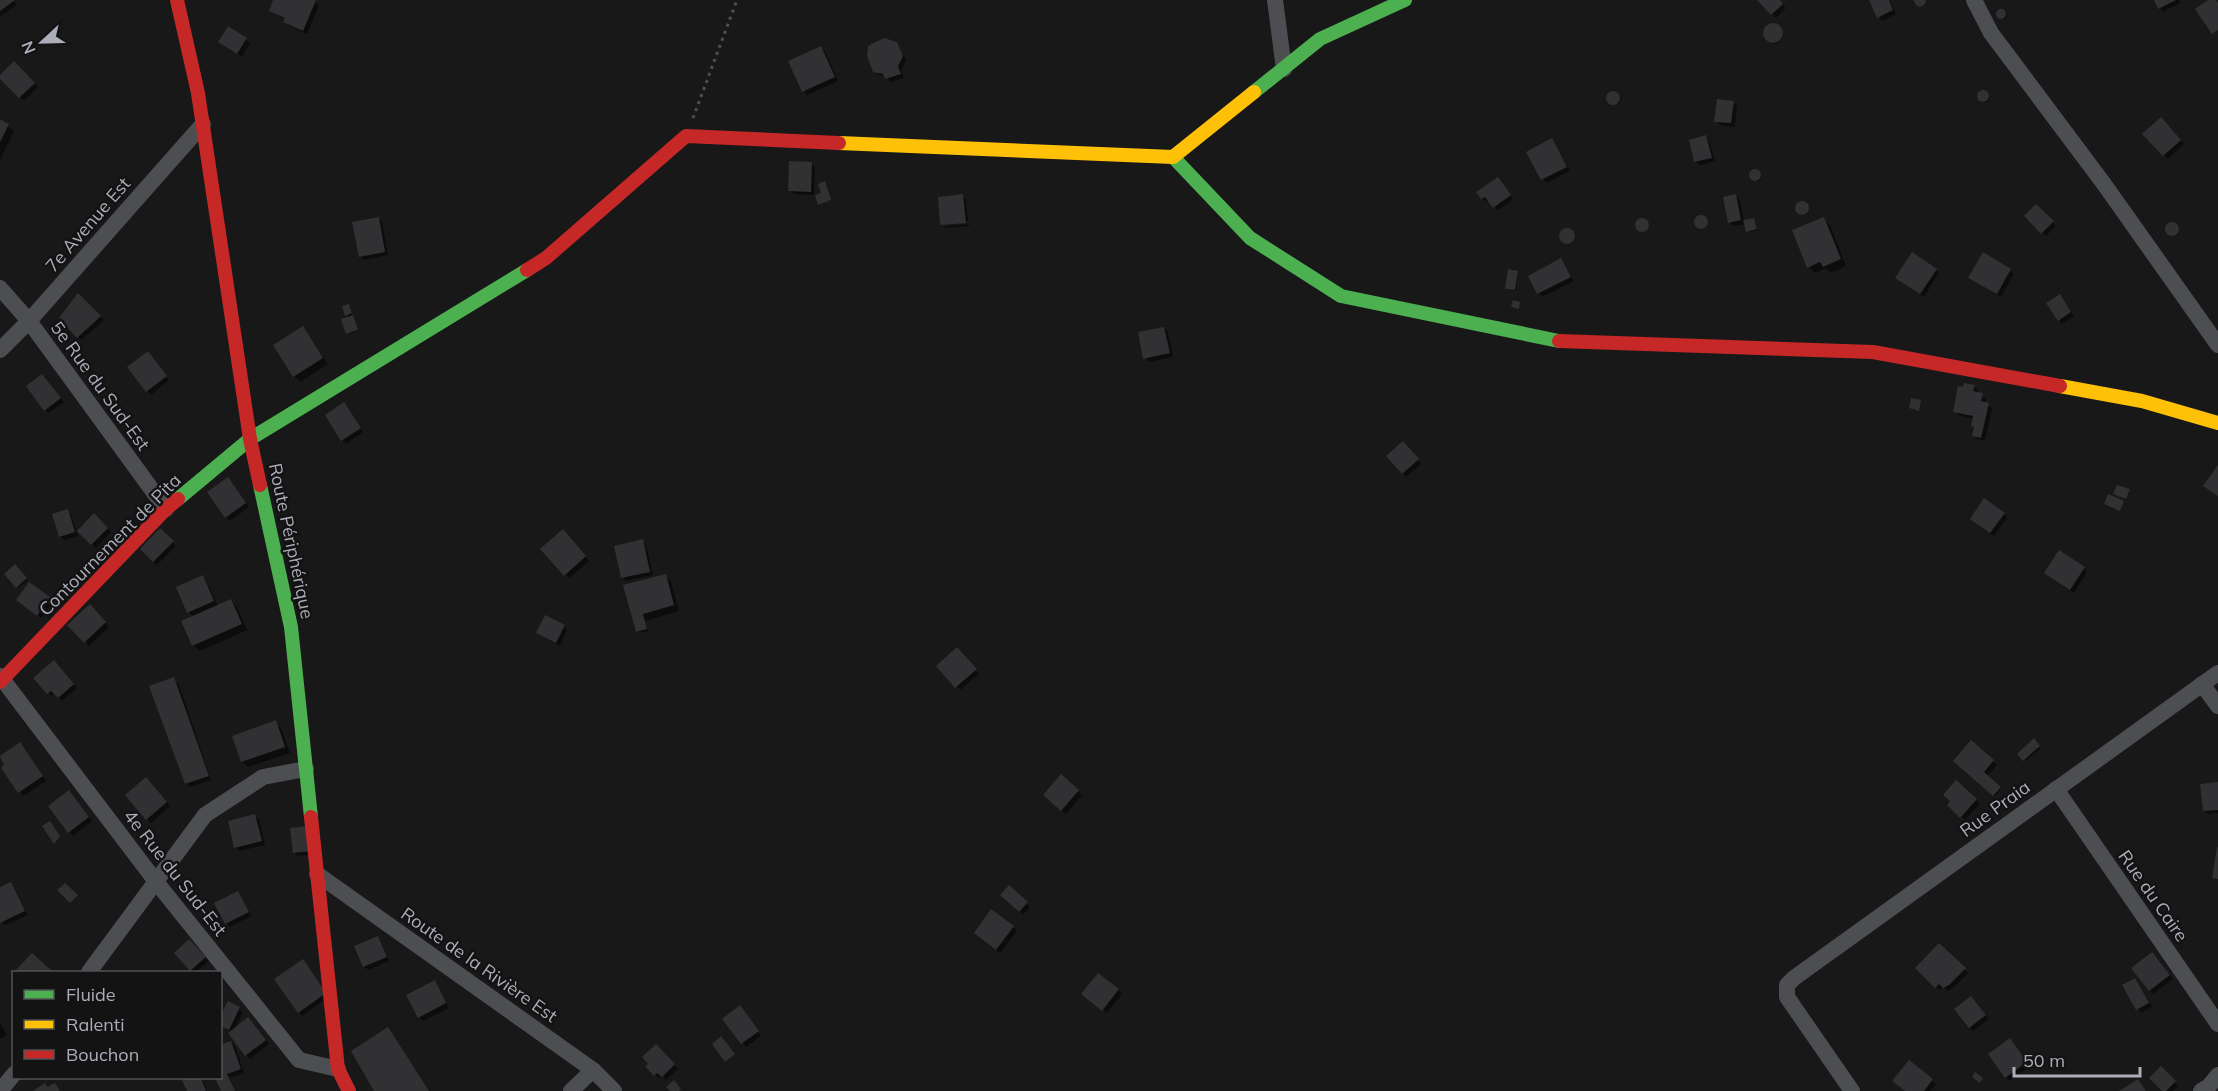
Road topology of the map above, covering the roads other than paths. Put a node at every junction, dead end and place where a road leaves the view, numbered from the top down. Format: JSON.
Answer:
{"nodes":[{"id":1,"x":177,"y":0,"type":"edge"},
{"id":2,"x":1270,"y":0,"type":"edge"},
{"id":3,"x":1275,"y":0,"type":"edge"},
{"id":4,"x":1405,"y":0,"type":"edge"},
{"id":5,"x":1974,"y":0,"type":"edge"},
{"id":6,"x":1277,"y":25,"type":"junction"},
{"id":7,"x":1284,"y":69,"type":"junction"},
{"id":8,"x":203,"y":124,"type":"junction"},
{"id":9,"x":1173,"y":157,"type":"junction"},
{"id":10,"x":0,"y":288,"type":"edge"},
{"id":11,"x":29,"y":321,"type":"junction"},
{"id":12,"x":2218,"y":345,"type":"edge"},
{"id":13,"x":0,"y":350,"type":"edge"},
{"id":14,"x":2218,"y":423,"type":"edge"},
{"id":15,"x":250,"y":439,"type":"junction"},
{"id":16,"x":166,"y":509,"type":"junction"},
{"id":17,"x":2218,"y":673,"type":"edge"},
{"id":18,"x":1,"y":679,"type":"edge"},
{"id":19,"x":2202,"y":684,"type":"junction"},
{"id":20,"x":2218,"y":706,"type":"edge"},
{"id":21,"x":306,"y":769,"type":"junction"},
{"id":22,"x":2056,"y":789,"type":"junction"},
{"id":23,"x":317,"y":874,"type":"junction"},
{"id":24,"x":157,"y":883,"type":"junction"},
{"id":25,"x":90,"y":971,"type":"edge"},
{"id":26,"x":2218,"y":1024,"type":"edge"},
{"id":27,"x":338,"y":1069,"type":"junction"},
{"id":28,"x":593,"y":1070,"type":"junction"},
{"id":29,"x":12,"y":1076,"type":"edge"},
{"id":30,"x":2218,"y":1076,"type":"edge"},
{"id":31,"x":0,"y":1091,"type":"edge"},
{"id":32,"x":349,"y":1091,"type":"edge"},
{"id":33,"x":571,"y":1091,"type":"edge"},
{"id":34,"x":615,"y":1091,"type":"edge"},
{"id":35,"x":1852,"y":1091,"type":"edge"},
{"id":36,"x":2201,"y":1091,"type":"edge"}],
"edges":[{"from":1,"to":8,"type":"street","name":"Route Périphérique"},
{"from":2,"to":6,"type":"street"},
{"from":3,"to":6,"type":"street"},
{"from":4,"to":7,"type":"street"},
{"from":5,"to":12,"type":"street"},
{"from":6,"to":7,"type":"street"},
{"from":7,"to":9,"type":"street"},
{"from":8,"to":11,"type":"street","name":"7e Avenue Est"},
{"from":8,"to":15,"type":"street","name":"Route Périphérique"},
{"from":9,"to":14,"type":"street"},
{"from":9,"to":15,"type":"street","name":"Contournement de Pita"},
{"from":10,"to":11,"type":"street","name":"5e Rue du Sud-Est"},
{"from":11,"to":13,"type":"street","name":"7e Avenue Est"},
{"from":11,"to":16,"type":"street","name":"5e Rue du Sud-Est"},
{"from":15,"to":16,"type":"street","name":"Contournement de Pita"},
{"from":15,"to":21,"type":"street","name":"Route Périphérique"},
{"from":16,"to":18,"type":"street","name":"Contournement de Pita"},
{"from":17,"to":19,"type":"street","name":"Rue Praia"},
{"from":18,"to":24,"type":"street","name":"4e Rue du Sud-Est"},
{"from":19,"to":20,"type":"street"},
{"from":19,"to":22,"type":"street","name":"Rue Praia"},
{"from":21,"to":23,"type":"street","name":"Route Périphérique"},
{"from":21,"to":24,"type":"street"},
{"from":22,"to":26,"type":"street","name":"Rue du Caire"},
{"from":22,"to":35,"type":"street","name":"Rue Praia"},
{"from":23,"to":27,"type":"street","name":"Route Périphérique"},
{"from":23,"to":28,"type":"street","name":"Route de la Rivière Est"},
{"from":24,"to":25,"type":"street"},
{"from":24,"to":27,"type":"street","name":"4e Rue du Sud-Est"},
{"from":27,"to":32,"type":"street","name":"Route Périphérique"},
{"from":28,"to":33,"type":"street"},
{"from":28,"to":34,"type":"street","name":"Route de la Rivière Est"},
{"from":29,"to":31,"type":"street"},
{"from":30,"to":36,"type":"street"}]}
